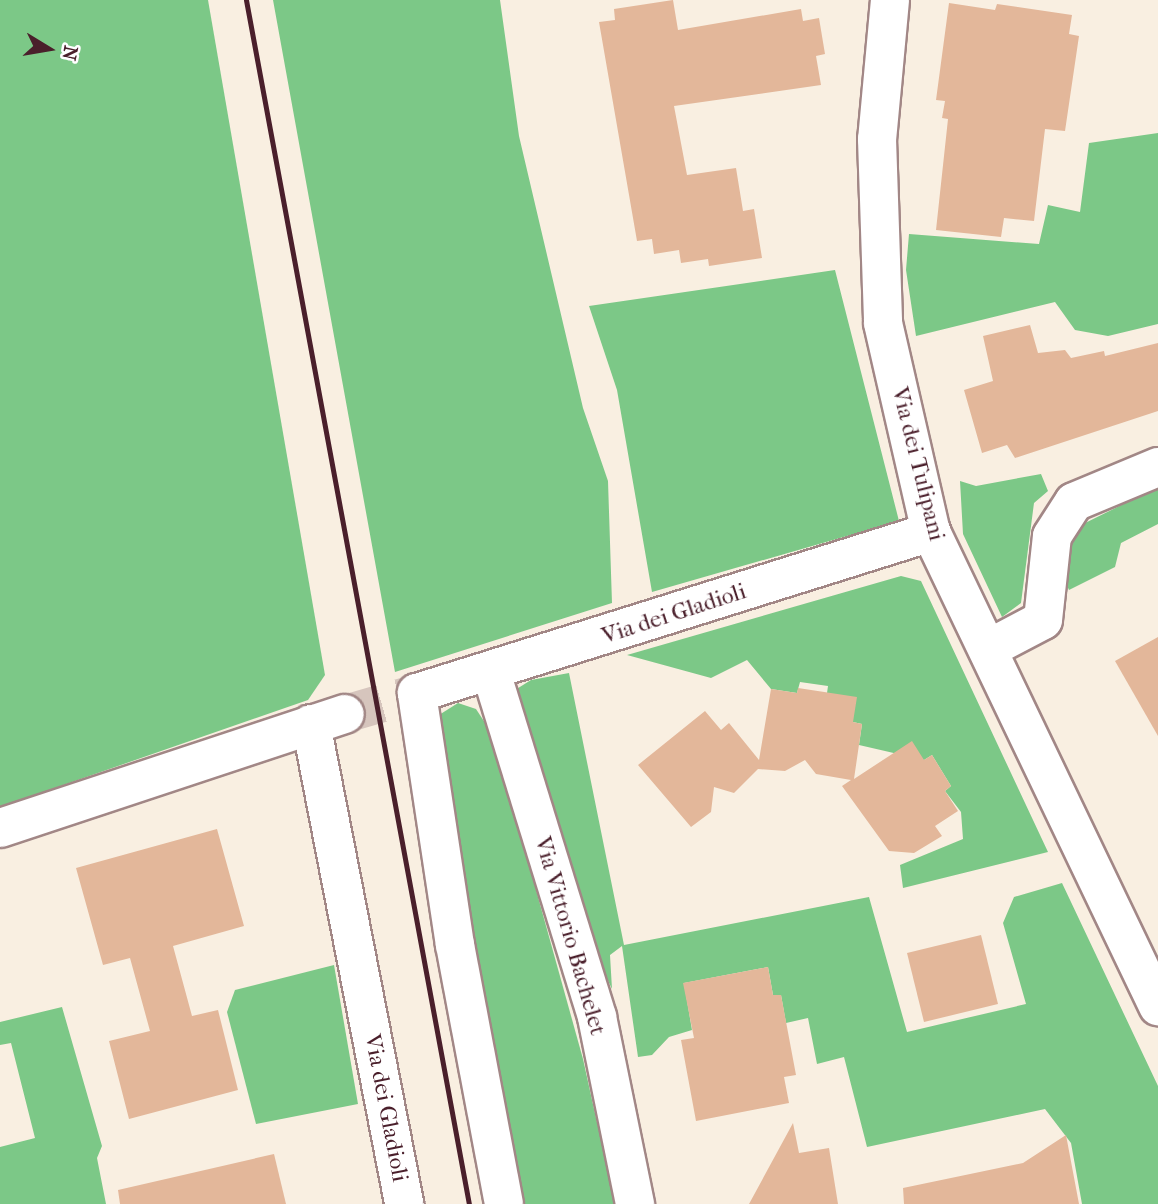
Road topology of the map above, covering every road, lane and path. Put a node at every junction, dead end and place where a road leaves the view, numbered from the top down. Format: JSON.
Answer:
{"nodes":[{"id":1,"x":890,"y":0,"type":"edge"},
{"id":2,"x":1158,"y":467,"type":"edge"},
{"id":3,"x":931,"y":533,"type":"junction"},
{"id":4,"x":988,"y":649,"type":"junction"},
{"id":5,"x":491,"y":672,"type":"junction"},
{"id":6,"x":0,"y":828,"type":"edge"},
{"id":7,"x":1146,"y":946,"type":"edge"},
{"id":8,"x":1158,"y":1006,"type":"edge"},
{"id":9,"x":404,"y":1204,"type":"edge"},
{"id":10,"x":504,"y":1204,"type":"edge"},
{"id":11,"x":635,"y":1204,"type":"edge"}],
"edges":[{"from":1,"to":3,"type":"street","name":"Via dei Tulipani"},
{"from":2,"to":4,"type":"street"},
{"from":3,"to":4,"type":"street","name":"Via dei Tulipani"},
{"from":3,"to":5,"type":"street","name":"Via dei Gladioli"},
{"from":4,"to":7,"type":"street","name":"Via dei Tulipani"},
{"from":5,"to":10,"type":"street","name":"Via dei Gladioli"},
{"from":5,"to":11,"type":"street","name":"Via Vittorio Bachelet"},
{"from":6,"to":9,"type":"street","name":"Via dei Gladioli"},
{"from":7,"to":8,"type":"street","name":"Via dei Tulipani"}]}
